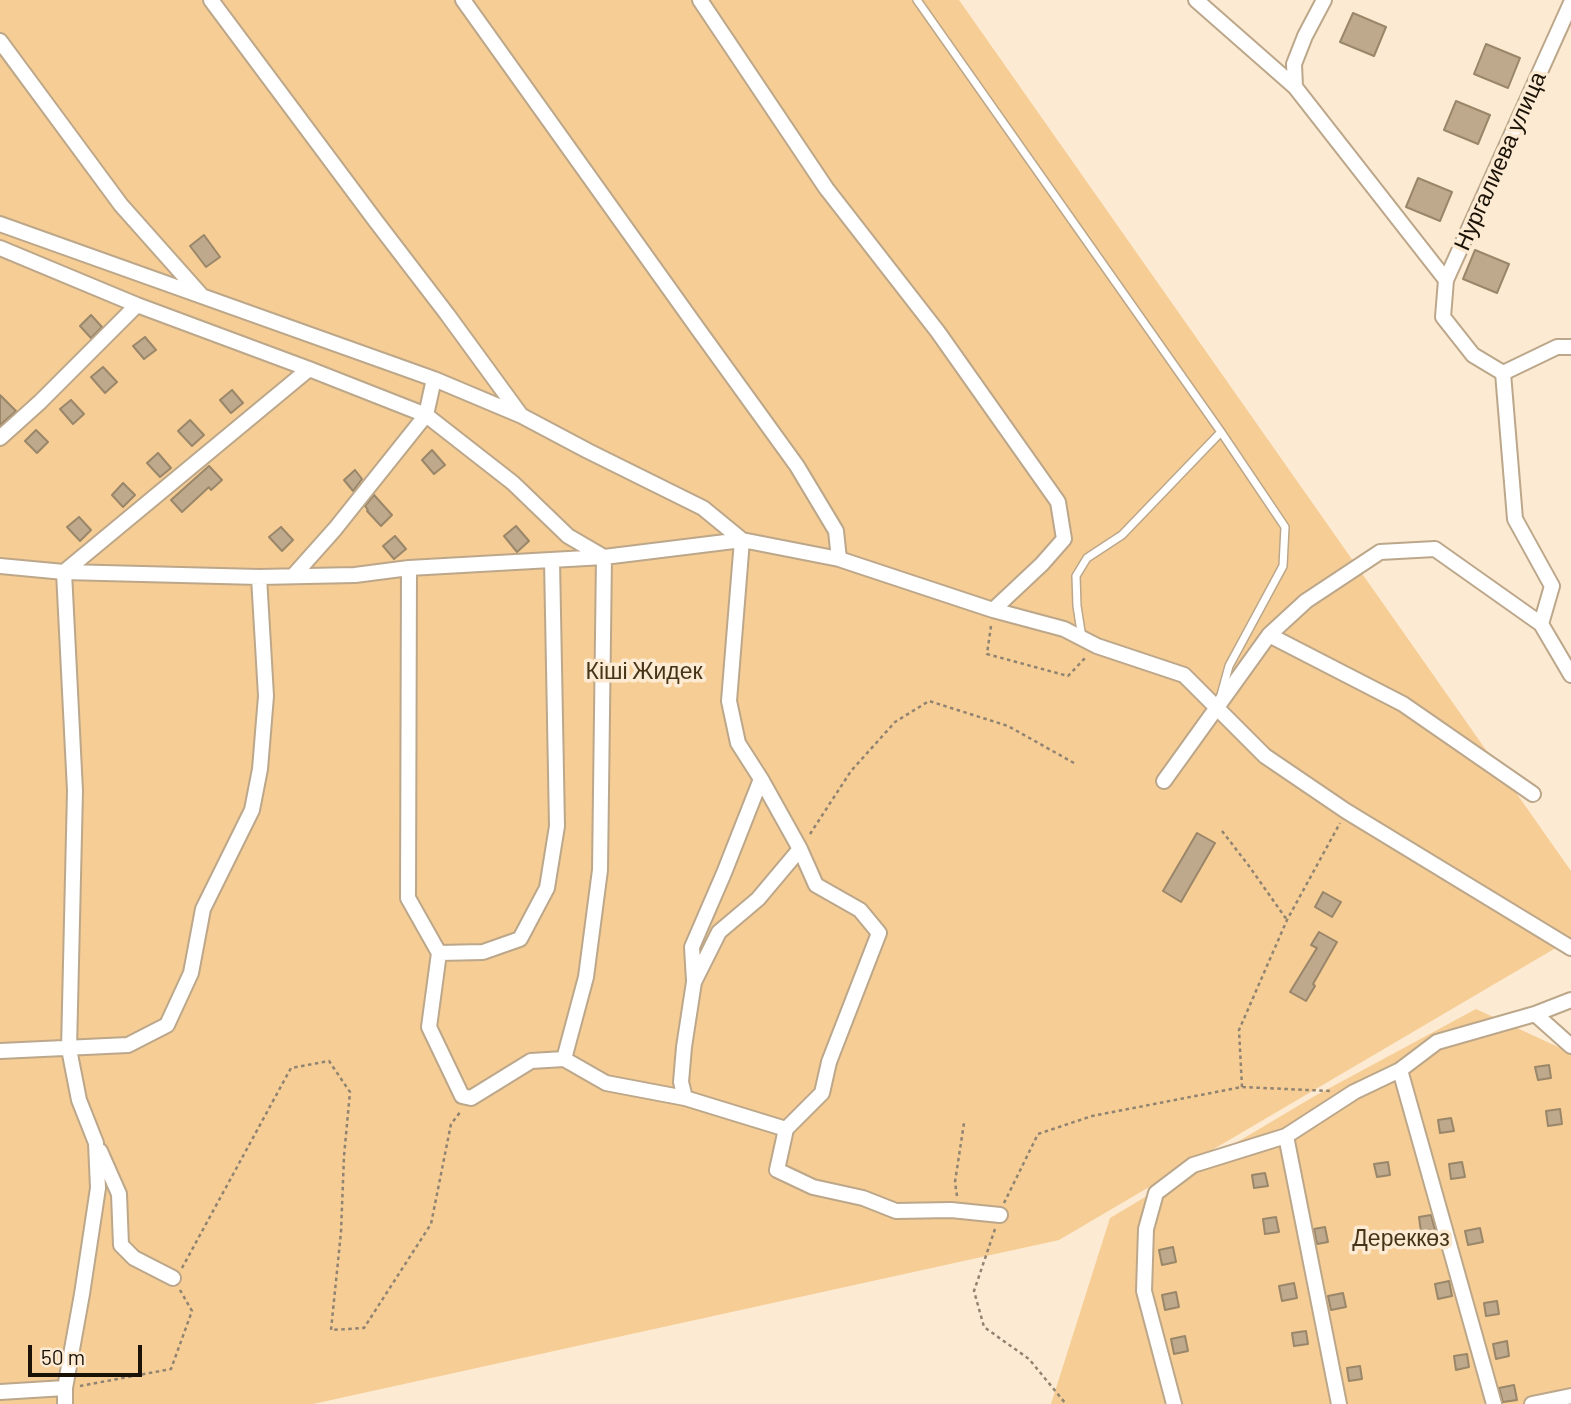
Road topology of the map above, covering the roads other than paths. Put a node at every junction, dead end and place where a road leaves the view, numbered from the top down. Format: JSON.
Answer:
{"nodes":[{"id":1,"x":211,"y":0,"type":"edge"},
{"id":2,"x":463,"y":0,"type":"edge"},
{"id":3,"x":700,"y":0,"type":"edge"},
{"id":4,"x":917,"y":0,"type":"edge"},
{"id":5,"x":1196,"y":0,"type":"edge"},
{"id":6,"x":1324,"y":0,"type":"edge"},
{"id":7,"x":1571,"y":3,"type":"edge"},
{"id":8,"x":0,"y":41,"type":"edge"},
{"id":9,"x":1295,"y":87,"type":"junction"},
{"id":10,"x":0,"y":224,"type":"edge"},
{"id":11,"x":0,"y":248,"type":"edge"},
{"id":12,"x":1446,"y":280,"type":"junction"},
{"id":13,"x":202,"y":296,"type":"junction"},
{"id":14,"x":137,"y":304,"type":"junction"},
{"id":15,"x":1571,"y":347,"type":"edge"},
{"id":16,"x":309,"y":369,"type":"junction"},
{"id":17,"x":1503,"y":373,"type":"junction"},
{"id":18,"x":433,"y":379,"type":"junction"},
{"id":19,"x":426,"y":415,"type":"junction"},
{"id":20,"x":522,"y":416,"type":"junction"},
{"id":21,"x":1221,"y":432,"type":"junction"},
{"id":22,"x":0,"y":438,"type":"edge"},
{"id":23,"x":742,"y":540,"type":"junction"},
{"id":24,"x":604,"y":557,"type":"junction"},
{"id":25,"x":839,"y":559,"type":"junction"},
{"id":26,"x":552,"y":560,"type":"junction"},
{"id":27,"x":0,"y":566,"type":"edge"},
{"id":28,"x":409,"y":568,"type":"junction"},
{"id":29,"x":64,"y":572,"type":"junction"},
{"id":30,"x":294,"y":575,"type":"junction"},
{"id":31,"x":259,"y":577,"type":"junction"},
{"id":32,"x":993,"y":610,"type":"junction"},
{"id":33,"x":1541,"y":624,"type":"junction"},
{"id":34,"x":1269,"y":635,"type":"junction"},
{"id":35,"x":1082,"y":638,"type":"junction"},
{"id":36,"x":1571,"y":675,"type":"edge"},
{"id":37,"x":1216,"y":709,"type":"junction"},
{"id":38,"x":761,"y":779,"type":"junction"},
{"id":39,"x":1164,"y":781,"type":"dead end"},
{"id":40,"x":1532,"y":794,"type":"dead end"},
{"id":41,"x":800,"y":849,"type":"junction"},
{"id":42,"x":1571,"y":948,"type":"edge"},
{"id":43,"x":439,"y":953,"type":"junction"},
{"id":44,"x":694,"y":982,"type":"junction"},
{"id":45,"x":1571,"y":1000,"type":"edge"},
{"id":46,"x":1535,"y":1014,"type":"junction"},
{"id":47,"x":1571,"y":1046,"type":"edge"},
{"id":48,"x":69,"y":1049,"type":"junction"},
{"id":49,"x":0,"y":1051,"type":"edge"},
{"id":50,"x":564,"y":1059,"type":"junction"},
{"id":51,"x":1400,"y":1070,"type":"junction"},
{"id":52,"x":685,"y":1098,"type":"junction"},
{"id":53,"x":786,"y":1129,"type":"junction"},
{"id":54,"x":1286,"y":1136,"type":"junction"},
{"id":55,"x":96,"y":1143,"type":"junction"},
{"id":56,"x":1000,"y":1215,"type":"road end"},
{"id":57,"x":173,"y":1279,"type":"road end"},
{"id":58,"x":65,"y":1388,"type":"junction"},
{"id":59,"x":0,"y":1392,"type":"edge"},
{"id":60,"x":1571,"y":1396,"type":"edge"},
{"id":61,"x":65,"y":1404,"type":"edge"},
{"id":62,"x":1174,"y":1404,"type":"edge"},
{"id":63,"x":1339,"y":1404,"type":"edge"},
{"id":64,"x":1494,"y":1404,"type":"edge"},
{"id":65,"x":1532,"y":1404,"type":"edge"}],
"edges":[{"from":1,"to":20,"type":"street"},
{"from":2,"to":25,"type":"street"},
{"from":3,"to":32,"type":"street"},
{"from":4,"to":21,"type":"lane"},
{"from":5,"to":9,"type":"street"},
{"from":6,"to":9,"type":"street"},
{"from":7,"to":12,"type":"street","name":"Нургалиева улица"},
{"from":8,"to":13,"type":"street"},
{"from":9,"to":12,"type":"street"},
{"from":10,"to":13,"type":"street"},
{"from":11,"to":14,"type":"street"},
{"from":12,"to":17,"type":"street","name":"Нургалиева улица"},
{"from":13,"to":18,"type":"street"},
{"from":14,"to":16,"type":"street"},
{"from":14,"to":22,"type":"street"},
{"from":15,"to":17,"type":"street"},
{"from":16,"to":19,"type":"street"},
{"from":16,"to":29,"type":"street"},
{"from":17,"to":33,"type":"street"},
{"from":18,"to":19,"type":"street"},
{"from":18,"to":20,"type":"street"},
{"from":19,"to":24,"type":"street"},
{"from":19,"to":30,"type":"street"},
{"from":20,"to":23,"type":"street"},
{"from":21,"to":35,"type":"lane"},
{"from":21,"to":37,"type":"lane"},
{"from":23,"to":24,"type":"street"},
{"from":23,"to":25,"type":"street"},
{"from":23,"to":38,"type":"street"},
{"from":24,"to":26,"type":"street"},
{"from":24,"to":50,"type":"street"},
{"from":25,"to":32,"type":"street"},
{"from":26,"to":28,"type":"street"},
{"from":26,"to":43,"type":"street"},
{"from":27,"to":29,"type":"street"},
{"from":28,"to":30,"type":"street"},
{"from":28,"to":43,"type":"street"},
{"from":29,"to":31,"type":"street"},
{"from":29,"to":48,"type":"street"},
{"from":30,"to":31,"type":"street"},
{"from":31,"to":48,"type":"street"},
{"from":32,"to":35,"type":"street"},
{"from":33,"to":34,"type":"street"},
{"from":33,"to":36,"type":"street"},
{"from":34,"to":37,"type":"street"},
{"from":34,"to":40,"type":"street"},
{"from":35,"to":37,"type":"street"},
{"from":37,"to":39,"type":"street"},
{"from":37,"to":42,"type":"street"},
{"from":38,"to":41,"type":"street"},
{"from":38,"to":44,"type":"street"},
{"from":41,"to":44,"type":"street"},
{"from":41,"to":53,"type":"street"},
{"from":43,"to":50,"type":"street"},
{"from":44,"to":52,"type":"street"},
{"from":45,"to":46,"type":"street"},
{"from":46,"to":47,"type":"street"},
{"from":46,"to":51,"type":"street"},
{"from":48,"to":49,"type":"street"},
{"from":48,"to":55,"type":"street"},
{"from":50,"to":52,"type":"street"},
{"from":51,"to":54,"type":"street"},
{"from":51,"to":64,"type":"street"},
{"from":52,"to":53,"type":"street"},
{"from":53,"to":56,"type":"street"},
{"from":54,"to":62,"type":"street"},
{"from":54,"to":63,"type":"street"},
{"from":55,"to":57,"type":"street"},
{"from":55,"to":58,"type":"street"},
{"from":58,"to":59,"type":"street"},
{"from":58,"to":61,"type":"street"},
{"from":60,"to":65,"type":"street"}]}
